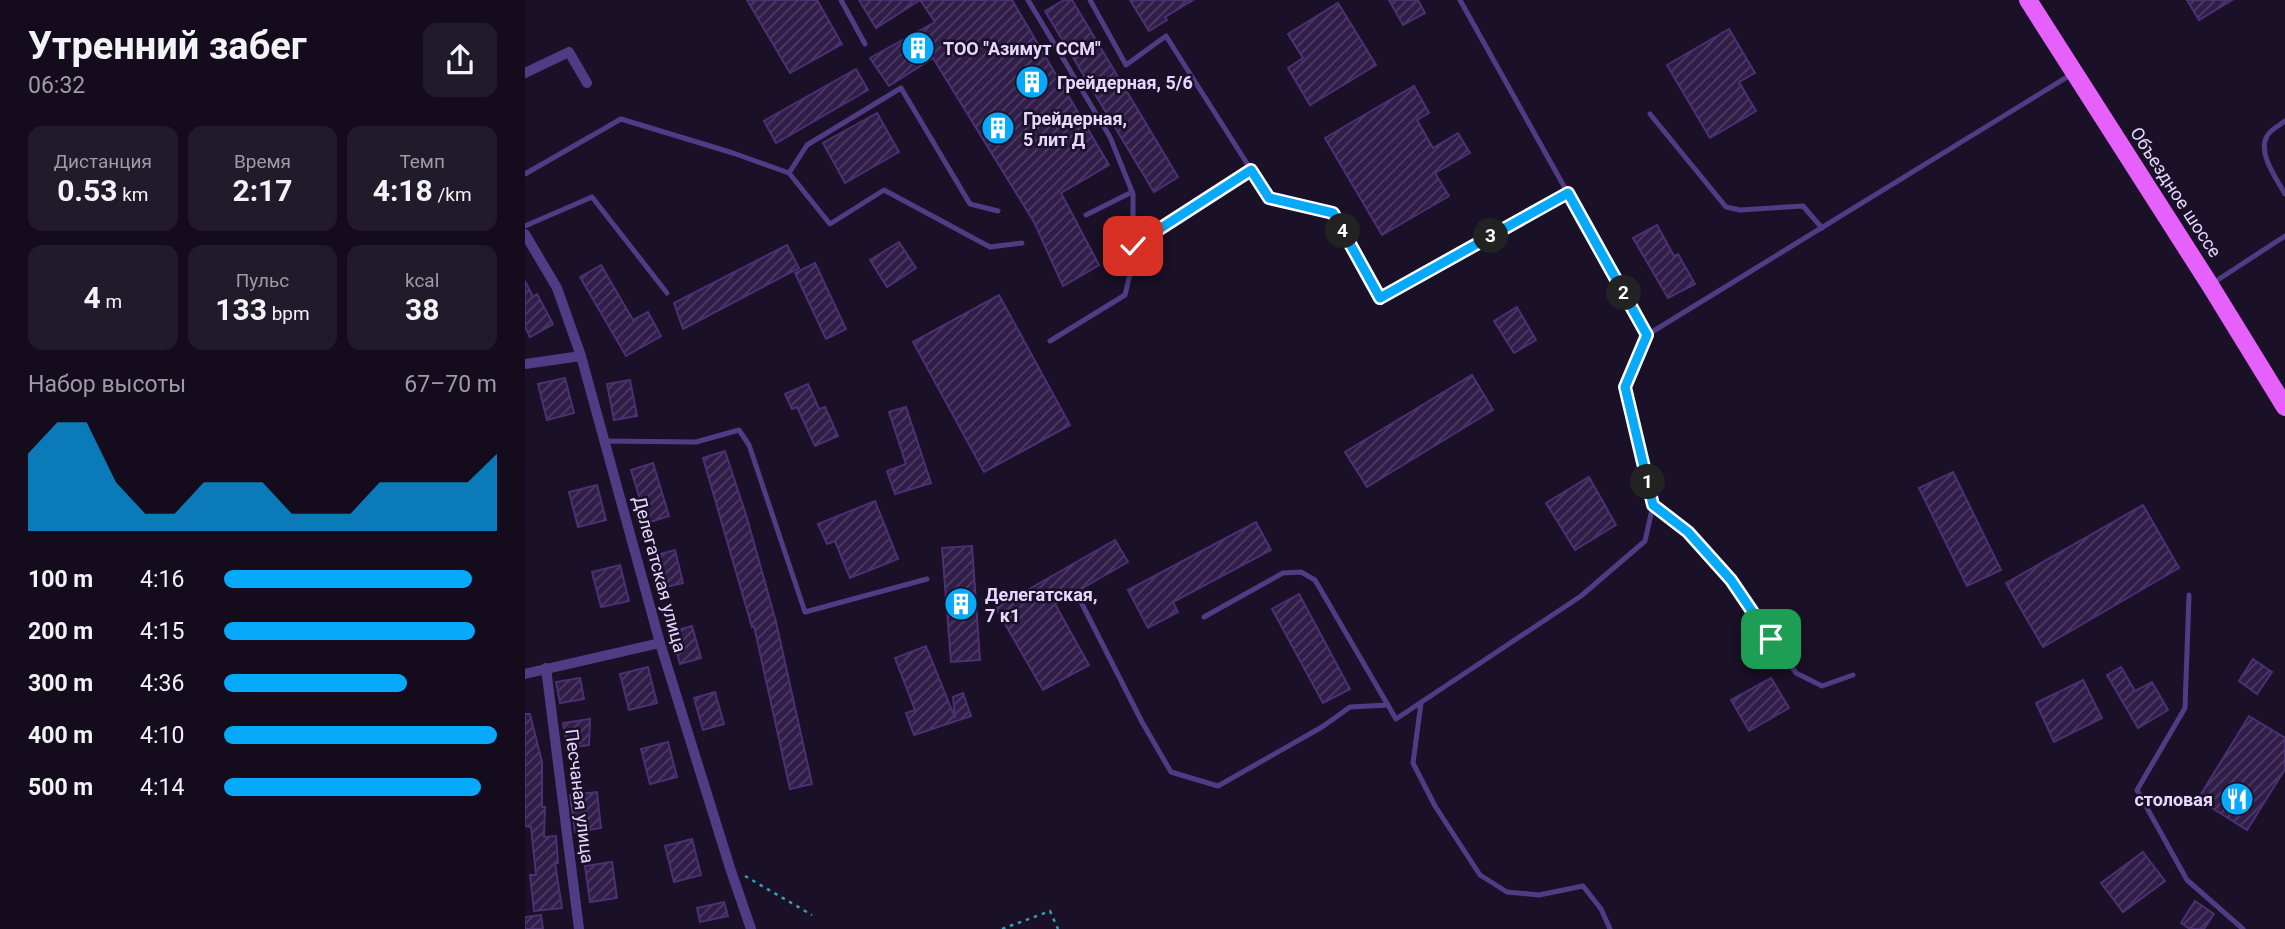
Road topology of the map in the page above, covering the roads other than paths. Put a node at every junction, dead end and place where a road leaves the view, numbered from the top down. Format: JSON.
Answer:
{"nodes":[{"id":1,"x":841,"y":0,"type":"edge"},
{"id":2,"x":1028,"y":0,"type":"edge"},
{"id":3,"x":1090,"y":0,"type":"edge"},
{"id":4,"x":1460,"y":0,"type":"edge"},
{"id":5,"x":2028,"y":0,"type":"edge"},
{"id":6,"x":865,"y":44,"type":"dead end"},
{"id":7,"x":525,"y":73,"type":"edge"},
{"id":8,"x":2074,"y":73,"type":"junction"},
{"id":9,"x":587,"y":83,"type":"dead end"},
{"id":10,"x":1650,"y":114,"type":"dead end"},
{"id":11,"x":2285,"y":121,"type":"edge"},
{"id":12,"x":1251,"y":170,"type":"junction"},
{"id":13,"x":789,"y":173,"type":"junction"},
{"id":14,"x":525,"y":174,"type":"edge"},
{"id":15,"x":1132,"y":192,"type":"junction"},
{"id":16,"x":1568,"y":193,"type":"junction"},
{"id":17,"x":2285,"y":194,"type":"edge"},
{"id":18,"x":998,"y":211,"type":"dead end"},
{"id":19,"x":1086,"y":215,"type":"dead end"},
{"id":20,"x":525,"y":226,"type":"edge"},
{"id":21,"x":1822,"y":228,"type":"junction"},
{"id":22,"x":525,"y":234,"type":"edge"},
{"id":23,"x":2285,"y":236,"type":"edge"},
{"id":24,"x":1022,"y":243,"type":"dead end"},
{"id":25,"x":1137,"y":244,"type":"junction"},
{"id":26,"x":2210,"y":285,"type":"junction"},
{"id":27,"x":667,"y":293,"type":"dead end"},
{"id":28,"x":1647,"y":335,"type":"junction"},
{"id":29,"x":1050,"y":341,"type":"dead end"},
{"id":30,"x":581,"y":356,"type":"junction"},
{"id":31,"x":525,"y":364,"type":"edge"},
{"id":32,"x":2285,"y":407,"type":"edge"},
{"id":33,"x":605,"y":441,"type":"junction"},
{"id":34,"x":1653,"y":505,"type":"junction"},
{"id":35,"x":927,"y":579,"type":"dead end"},
{"id":36,"x":2189,"y":595,"type":"dead end"},
{"id":37,"x":1079,"y":598,"type":"dead end"},
{"id":38,"x":1204,"y":617,"type":"dead end"},
{"id":39,"x":660,"y":643,"type":"junction"},
{"id":40,"x":546,"y":668,"type":"junction"},
{"id":41,"x":525,"y":674,"type":"edge"},
{"id":42,"x":1853,"y":675,"type":"dead end"},
{"id":43,"x":1420,"y":703,"type":"junction"},
{"id":44,"x":1388,"y":705,"type":"junction"},
{"id":45,"x":579,"y":929,"type":"edge"},
{"id":46,"x":751,"y":929,"type":"edge"},
{"id":47,"x":1610,"y":929,"type":"edge"},
{"id":48,"x":2243,"y":929,"type":"edge"}],
"edges":[{"from":1,"to":6,"type":"lane"},
{"from":2,"to":15,"type":"lane"},
{"from":3,"to":12,"type":"lane"},
{"from":4,"to":16,"type":"lane"},
{"from":5,"to":8,"type":"main road","name":"Объездное шоссе"},
{"from":7,"to":9,"type":"street"},
{"from":8,"to":21,"type":"lane"},
{"from":8,"to":26,"type":"main road","name":"Объездное шоссе"},
{"from":10,"to":21,"type":"lane"},
{"from":11,"to":17,"type":"lane"},
{"from":12,"to":16,"type":"lane"},
{"from":12,"to":25,"type":"lane"},
{"from":13,"to":14,"type":"lane"},
{"from":13,"to":18,"type":"lane"},
{"from":13,"to":24,"type":"lane"},
{"from":15,"to":19,"type":"lane"},
{"from":15,"to":25,"type":"lane"},
{"from":16,"to":28,"type":"lane"},
{"from":20,"to":27,"type":"lane"},
{"from":21,"to":28,"type":"lane"},
{"from":22,"to":30,"type":"street","name":"Делегатская улица"},
{"from":23,"to":26,"type":"lane"},
{"from":25,"to":29,"type":"lane"},
{"from":26,"to":32,"type":"main road","name":"Объездное шоссе"},
{"from":28,"to":34,"type":"lane"},
{"from":30,"to":31,"type":"street"},
{"from":30,"to":33,"type":"street","name":"Делегатская улица"},
{"from":33,"to":35,"type":"lane"},
{"from":33,"to":39,"type":"street","name":"Делегатская улица"},
{"from":34,"to":42,"type":"lane"},
{"from":34,"to":43,"type":"lane"},
{"from":36,"to":48,"type":"lane"},
{"from":37,"to":44,"type":"lane"},
{"from":38,"to":44,"type":"lane"},
{"from":39,"to":40,"type":"street"},
{"from":39,"to":46,"type":"street","name":"Делегатская улица"},
{"from":40,"to":41,"type":"street"},
{"from":40,"to":45,"type":"street","name":"Песчаная улица"},
{"from":43,"to":44,"type":"lane"},
{"from":43,"to":47,"type":"lane"}]}
